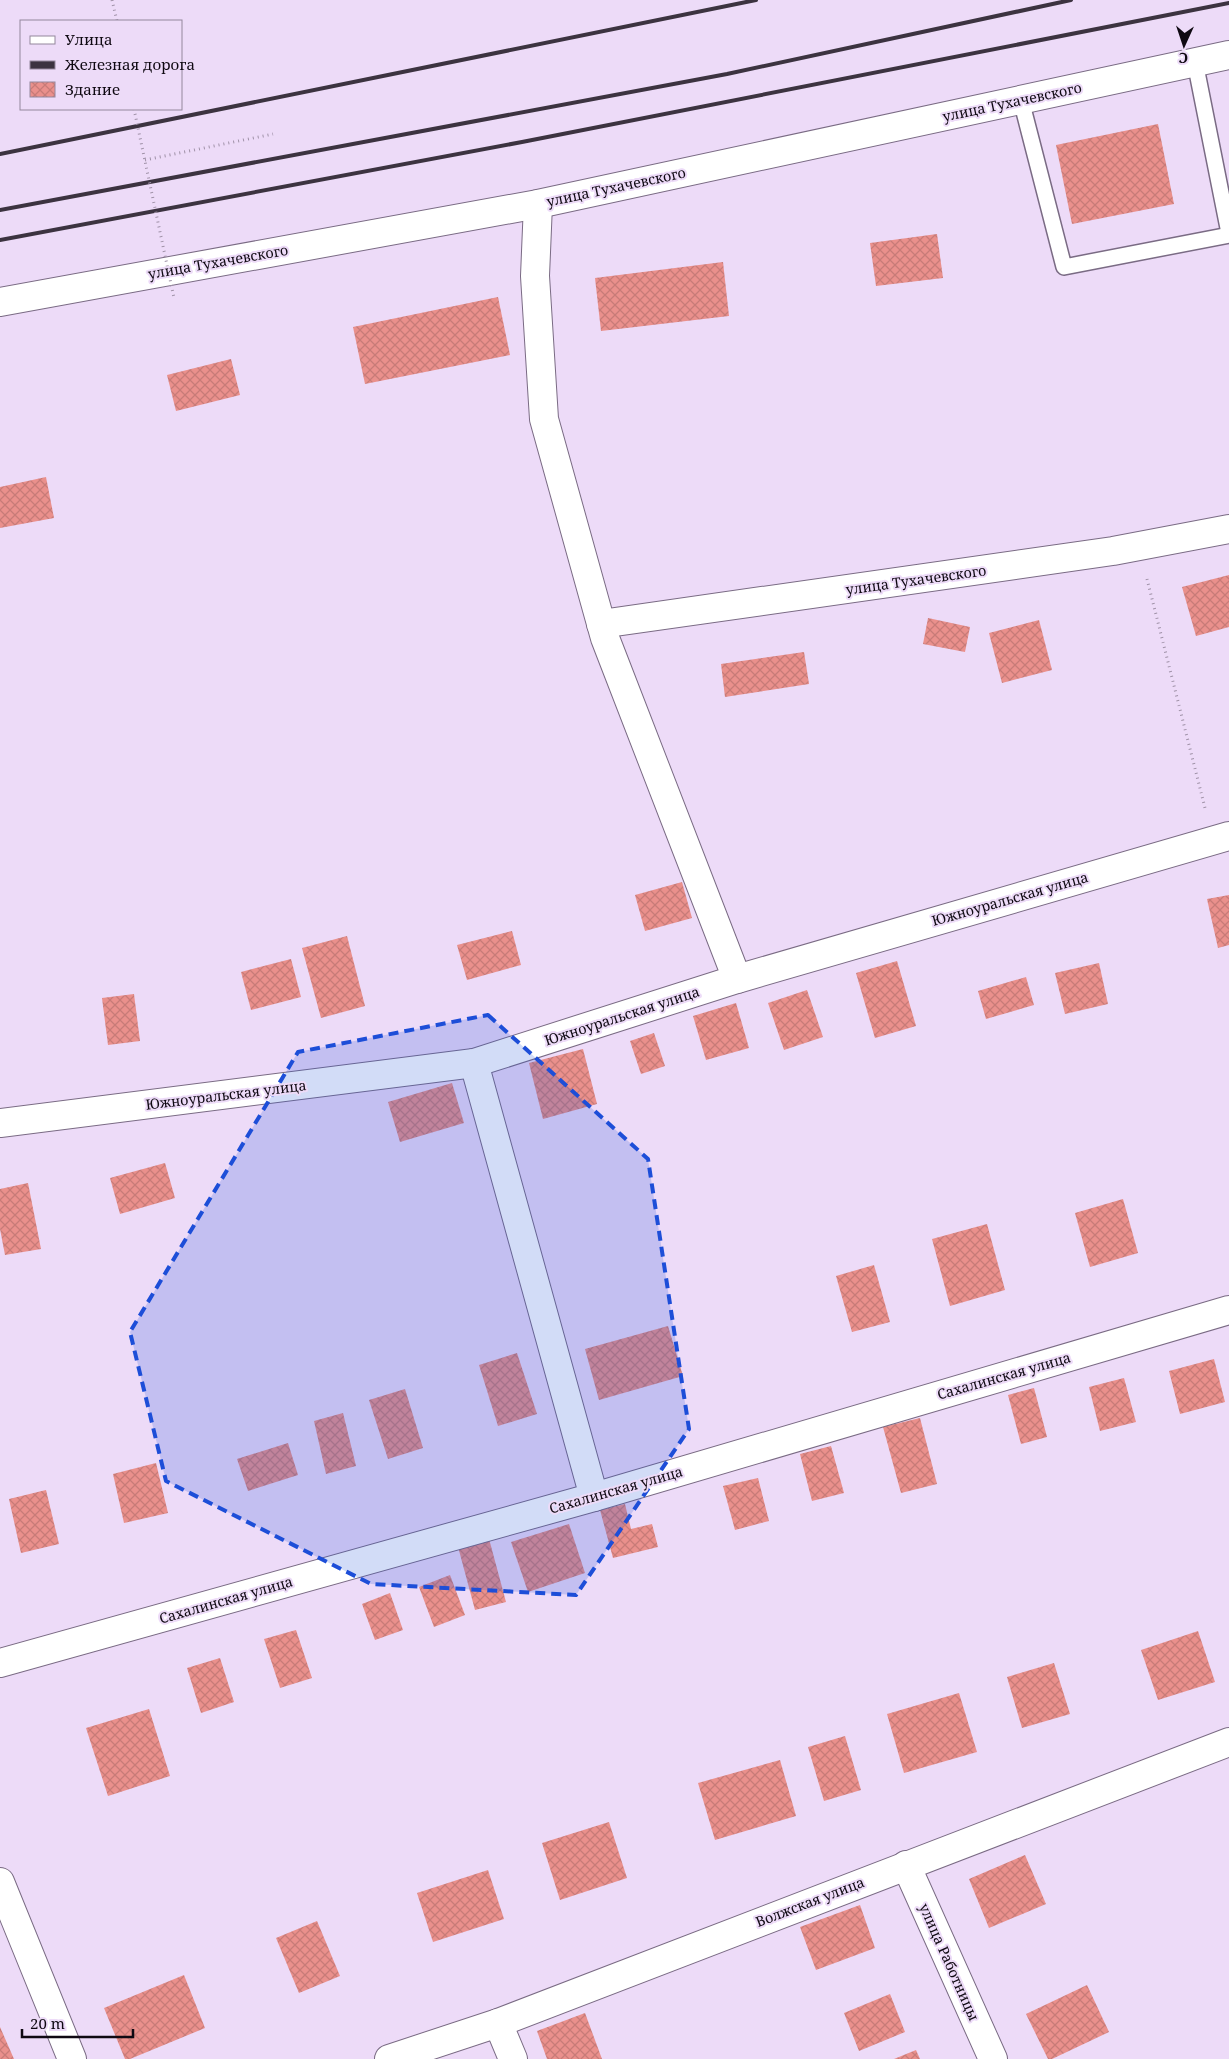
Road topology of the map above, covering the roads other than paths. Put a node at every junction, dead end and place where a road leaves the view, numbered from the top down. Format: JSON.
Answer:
{"nodes":[{"id":1,"x":1229,"y":55,"type":"edge"},
{"id":2,"x":1195,"y":62,"type":"junction"},
{"id":3,"x":1021,"y":100,"type":"junction"},
{"id":4,"x":538,"y":204,"type":"junction"},
{"id":5,"x":1229,"y":234,"type":"edge"},
{"id":6,"x":0,"y":302,"type":"edge"},
{"id":7,"x":1229,"y":529,"type":"edge"},
{"id":8,"x":601,"y":624,"type":"junction"},
{"id":9,"x":1221,"y":838,"type":"edge"},
{"id":10,"x":737,"y":978,"type":"junction"},
{"id":11,"x":474,"y":1063,"type":"junction"},
{"id":12,"x":0,"y":1123,"type":"edge"},
{"id":13,"x":1229,"y":1310,"type":"edge"},
{"id":14,"x":594,"y":1497,"type":"junction"},
{"id":15,"x":0,"y":1663,"type":"edge"},
{"id":16,"x":1229,"y":1742,"type":"edge"},
{"id":17,"x":906,"y":1865,"type":"junction"},
{"id":18,"x":0,"y":1882,"type":"edge"},
{"id":19,"x":498,"y":2023,"type":"junction"},
{"id":20,"x":72,"y":2059,"type":"edge"},
{"id":21,"x":390,"y":2059,"type":"edge"},
{"id":22,"x":513,"y":2059,"type":"edge"},
{"id":23,"x":993,"y":2059,"type":"edge"}],
"edges":[{"from":1,"to":2,"type":"street","name":"улица Тухачевского"},
{"from":2,"to":3,"type":"street","name":"улица Тухачевского"},
{"from":2,"to":5,"type":"lane"},
{"from":3,"to":4,"type":"street","name":"улица Тухачевского"},
{"from":3,"to":5,"type":"lane"},
{"from":4,"to":6,"type":"street","name":"улица Тухачевского"},
{"from":4,"to":8,"type":"street"},
{"from":7,"to":8,"type":"street","name":"улица Тухачевского"},
{"from":8,"to":10,"type":"street"},
{"from":9,"to":10,"type":"street","name":"Южноуральская улица"},
{"from":10,"to":11,"type":"street","name":"Южноуральская улица"},
{"from":11,"to":12,"type":"street","name":"Южноуральская улица"},
{"from":11,"to":14,"type":"street"},
{"from":13,"to":14,"type":"street","name":"Сахалинская улица"},
{"from":14,"to":15,"type":"street","name":"Сахалинская улица"},
{"from":16,"to":17,"type":"street","name":"Волжская улица"},
{"from":17,"to":19,"type":"street","name":"Волжская улица"},
{"from":17,"to":23,"type":"street","name":"улица Работницы"},
{"from":18,"to":20,"type":"street"},
{"from":19,"to":21,"type":"street","name":"Волжская улица"},
{"from":19,"to":22,"type":"street"}]}
